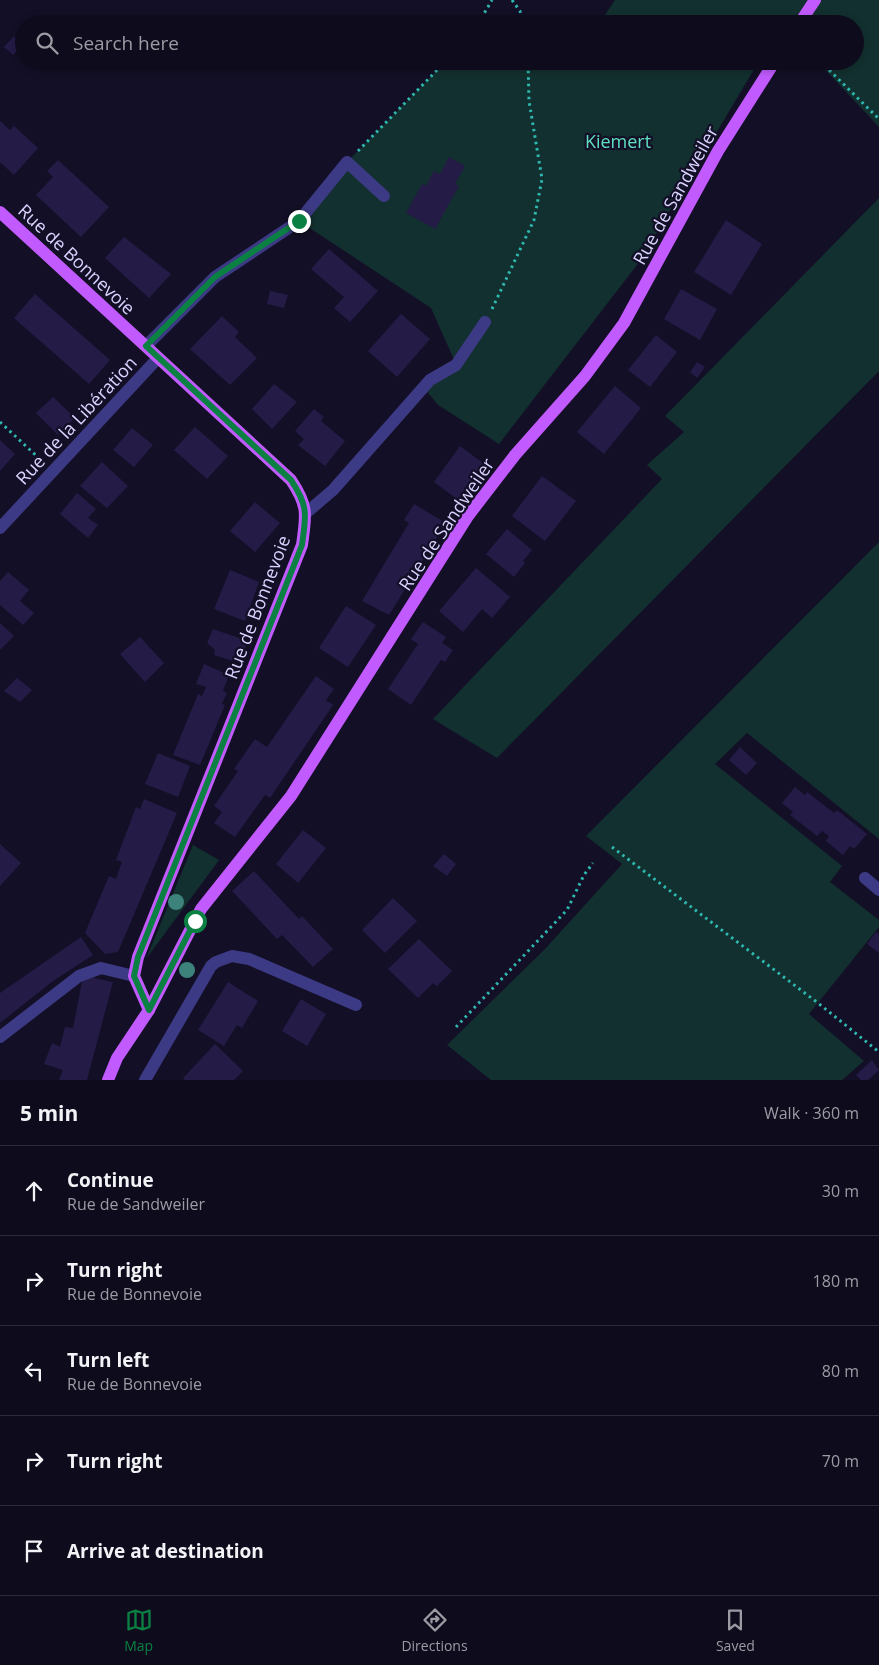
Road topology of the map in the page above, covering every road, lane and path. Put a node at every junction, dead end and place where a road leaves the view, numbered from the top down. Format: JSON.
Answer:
{"nodes":[{"id":1,"x":492,"y":0,"type":"edge"},
{"id":2,"x":512,"y":0,"type":"edge"},
{"id":3,"x":815,"y":0,"type":"edge"},
{"id":4,"x":483,"y":15,"type":"edge"},
{"id":5,"x":521,"y":15,"type":"edge"},
{"id":6,"x":805,"y":15,"type":"edge"},
{"id":7,"x":437,"y":70,"type":"edge"},
{"id":8,"x":528,"y":70,"type":"edge"},
{"id":9,"x":769,"y":70,"type":"edge"},
{"id":10,"x":829,"y":70,"type":"edge"},
{"id":11,"x":879,"y":118,"type":"edge"},
{"id":12,"x":347,"y":162,"type":"junction"},
{"id":13,"x":384,"y":196,"type":"dead end"},
{"id":14,"x":0,"y":212,"type":"edge"},
{"id":15,"x":485,"y":322,"type":"joint"},
{"id":16,"x":146,"y":346,"type":"junction"},
{"id":17,"x":158,"y":358,"type":"junction"},
{"id":18,"x":0,"y":422,"type":"edge"},
{"id":19,"x":53,"y":470,"type":"junction"},
{"id":20,"x":306,"y":513,"type":"junction"},
{"id":21,"x":0,"y":528,"type":"edge"},
{"id":22,"x":612,"y":847,"type":"dead end"},
{"id":23,"x":593,"y":863,"type":"dead end"},
{"id":24,"x":865,"y":878,"type":"dead end"},
{"id":25,"x":879,"y":890,"type":"edge"},
{"id":26,"x":134,"y":976,"type":"junction"},
{"id":27,"x":356,"y":1005,"type":"dead end"},
{"id":28,"x":149,"y":1010,"type":"junction"},
{"id":29,"x":456,"y":1027,"type":"dead end"},
{"id":30,"x":0,"y":1038,"type":"edge"},
{"id":31,"x":879,"y":1052,"type":"edge"},
{"id":32,"x":108,"y":1080,"type":"edge"},
{"id":33,"x":145,"y":1080,"type":"edge"}],
"edges":[{"from":1,"to":4,"type":"path"},
{"from":2,"to":5,"type":"path"},
{"from":3,"to":6,"type":"main road"},
{"from":7,"to":12,"type":"path"},
{"from":8,"to":15,"type":"path"},
{"from":9,"to":28,"type":"main road","name":"Rue de Sandweiler"},
{"from":10,"to":11,"type":"path"},
{"from":12,"to":13,"type":"street"},
{"from":12,"to":16,"type":"street"},
{"from":14,"to":16,"type":"main road","name":"Rue de Bonnevoie"},
{"from":15,"to":20,"type":"street"},
{"from":16,"to":17,"type":"main road","name":"Rue de Bonnevoie"},
{"from":17,"to":19,"type":"street","name":"Rue de la Libération"},
{"from":17,"to":20,"type":"main road","name":"Rue de Bonnevoie"},
{"from":18,"to":19,"type":"path"},
{"from":19,"to":21,"type":"street","name":"Rue de la Libération"},
{"from":20,"to":26,"type":"main road","name":"Rue de Bonnevoie"},
{"from":22,"to":31,"type":"path"},
{"from":23,"to":29,"type":"path"},
{"from":24,"to":25,"type":"street"},
{"from":26,"to":28,"type":"main road"},
{"from":26,"to":30,"type":"street"},
{"from":27,"to":33,"type":"street"},
{"from":28,"to":32,"type":"main road"}]}
